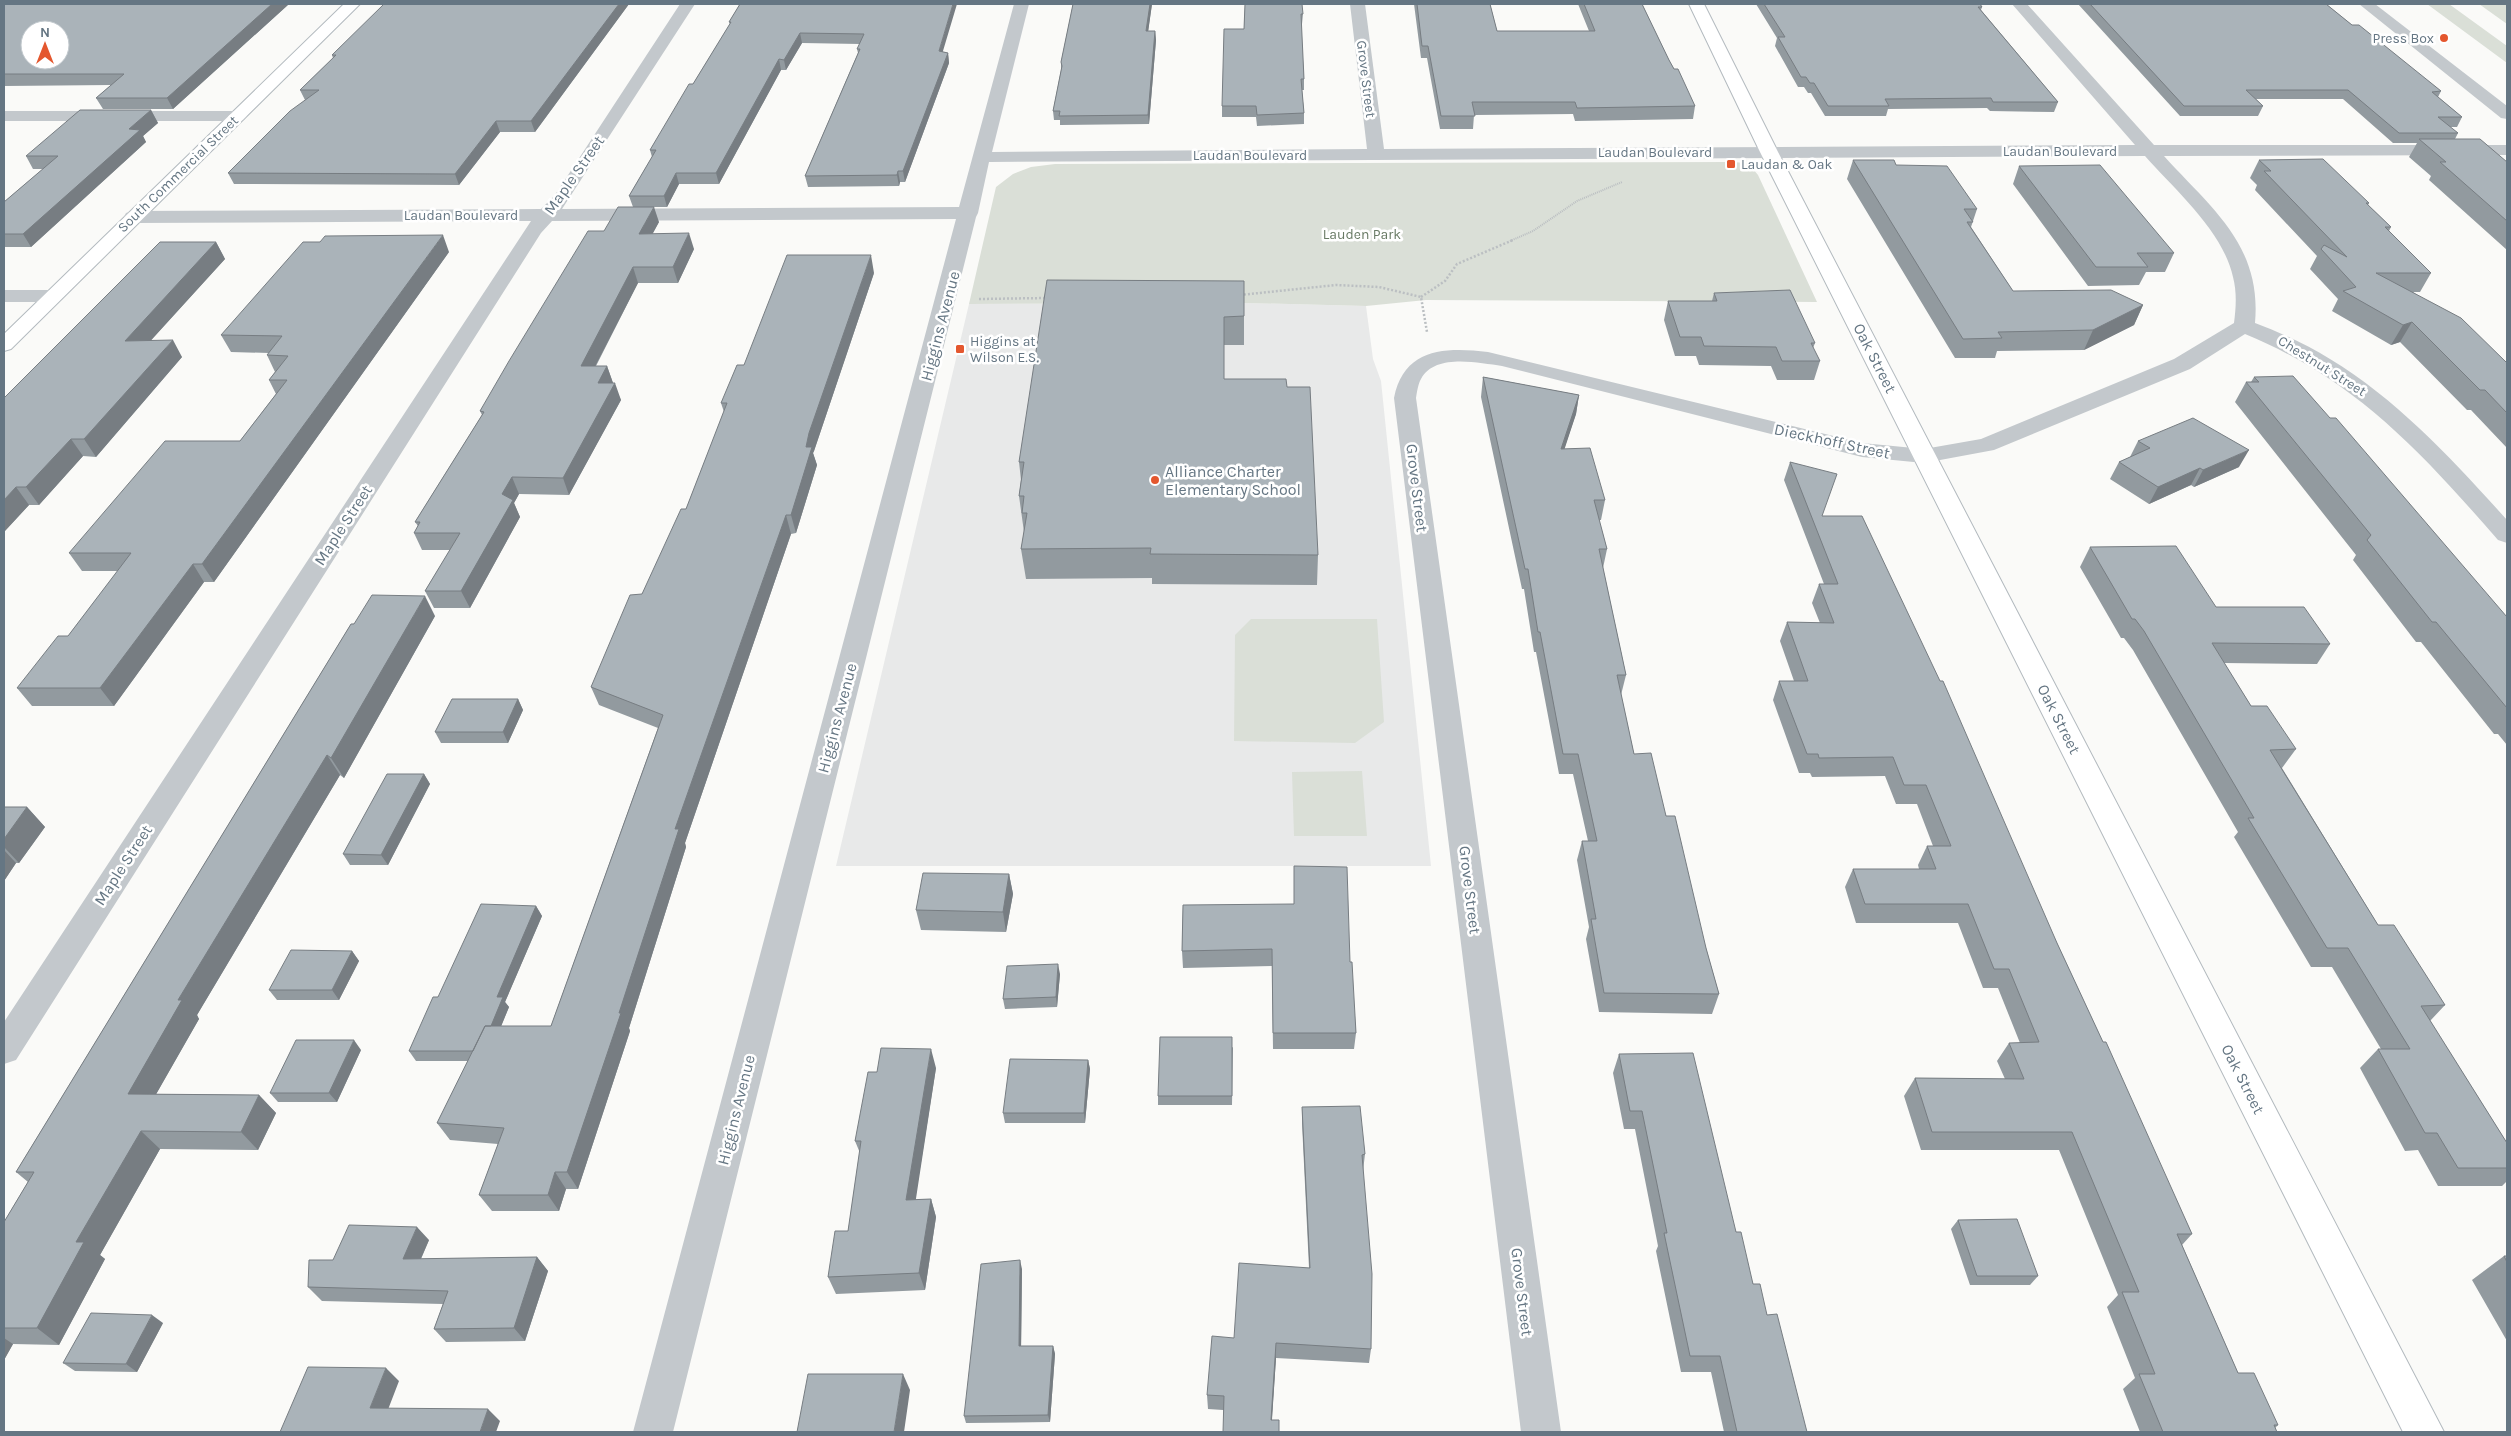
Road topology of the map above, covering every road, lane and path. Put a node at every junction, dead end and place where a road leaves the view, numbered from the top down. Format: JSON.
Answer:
{"nodes":[{"id":1,"x":352,"y":4,"type":"edge"},
{"id":2,"x":687,"y":4,"type":"edge"},
{"id":3,"x":1022,"y":4,"type":"edge"},
{"id":4,"x":1357,"y":4,"type":"edge"},
{"id":5,"x":1696,"y":4,"type":"edge"},
{"id":6,"x":2019,"y":4,"type":"edge"},
{"id":7,"x":2366,"y":4,"type":"edge"},
{"id":8,"x":2507,"y":114,"type":"edge"},
{"id":9,"x":4,"y":116,"type":"edge"},
{"id":10,"x":238,"y":116,"type":"junction"},
{"id":11,"x":2507,"y":150,"type":"edge"},
{"id":12,"x":2150,"y":151,"type":"junction"},
{"id":13,"x":1769,"y":152,"type":"junction"},
{"id":14,"x":1376,"y":154,"type":"junction"},
{"id":15,"x":983,"y":157,"type":"junction"},
{"id":16,"x":1631,"y":182,"type":"dead end"},
{"id":17,"x":969,"y":213,"type":"junction"},
{"id":18,"x":547,"y":215,"type":"junction"},
{"id":19,"x":133,"y":217,"type":"junction"},
{"id":20,"x":4,"y":296,"type":"edge"},
{"id":21,"x":53,"y":296,"type":"junction"},
{"id":22,"x":1233,"y":296,"type":"edge"},
{"id":23,"x":1421,"y":297,"type":"junction"},
{"id":24,"x":1048,"y":298,"type":"edge"},
{"id":25,"x":979,"y":299,"type":"dead end"},
{"id":26,"x":2244,"y":326,"type":"junction"},
{"id":27,"x":4,"y":345,"type":"edge"},
{"id":28,"x":1430,"y":348,"type":"junction"},
{"id":29,"x":1924,"y":456,"type":"junction"},
{"id":30,"x":2507,"y":535,"type":"edge"},
{"id":31,"x":4,"y":1050,"type":"edge"},
{"id":32,"x":653,"y":1432,"type":"edge"},
{"id":33,"x":1541,"y":1432,"type":"edge"},
{"id":34,"x":2424,"y":1432,"type":"edge"}],
"edges":[{"from":1,"to":10,"type":"street","name":"South Commercial Street"},
{"from":2,"to":18,"type":"street","name":"Maple Street"},
{"from":3,"to":15,"type":"street","name":"Higgins Avenue"},
{"from":4,"to":14,"type":"street","name":"Grove Street"},
{"from":5,"to":13,"type":"street","name":"Oak Street"},
{"from":6,"to":12,"type":"street"},
{"from":7,"to":8,"type":"street"},
{"from":9,"to":10,"type":"street"},
{"from":10,"to":19,"type":"street","name":"South Commercial Street"},
{"from":11,"to":12,"type":"street","name":"Laudan Boulevard"},
{"from":12,"to":13,"type":"street","name":"Laudan Boulevard"},
{"from":12,"to":26,"type":"street"},
{"from":13,"to":14,"type":"street","name":"Laudan Boulevard"},
{"from":13,"to":29,"type":"street","name":"Oak Street"},
{"from":14,"to":15,"type":"street","name":"Laudan Boulevard"},
{"from":15,"to":17,"type":"street","name":"Higgins Avenue"},
{"from":16,"to":23,"type":"path"},
{"from":17,"to":18,"type":"street","name":"Laudan Boulevard"},
{"from":17,"to":32,"type":"street","name":"Higgins Avenue"},
{"from":18,"to":19,"type":"street","name":"Laudan Boulevard"},
{"from":18,"to":31,"type":"street","name":"Maple Street"},
{"from":19,"to":21,"type":"street","name":"South Commercial Street"},
{"from":20,"to":21,"type":"street"},
{"from":21,"to":27,"type":"street","name":"South Commercial Street"},
{"from":22,"to":23,"type":"path"},
{"from":23,"to":28,"type":"path"},
{"from":24,"to":25,"type":"path"},
{"from":26,"to":29,"type":"street","name":"Dieckhoff Street"},
{"from":26,"to":30,"type":"street","name":"Chestnut Street"},
{"from":28,"to":29,"type":"street","name":"Dieckhoff Street"},
{"from":28,"to":33,"type":"street","name":"Grove Street"},
{"from":29,"to":34,"type":"street","name":"Oak Street"}]}
